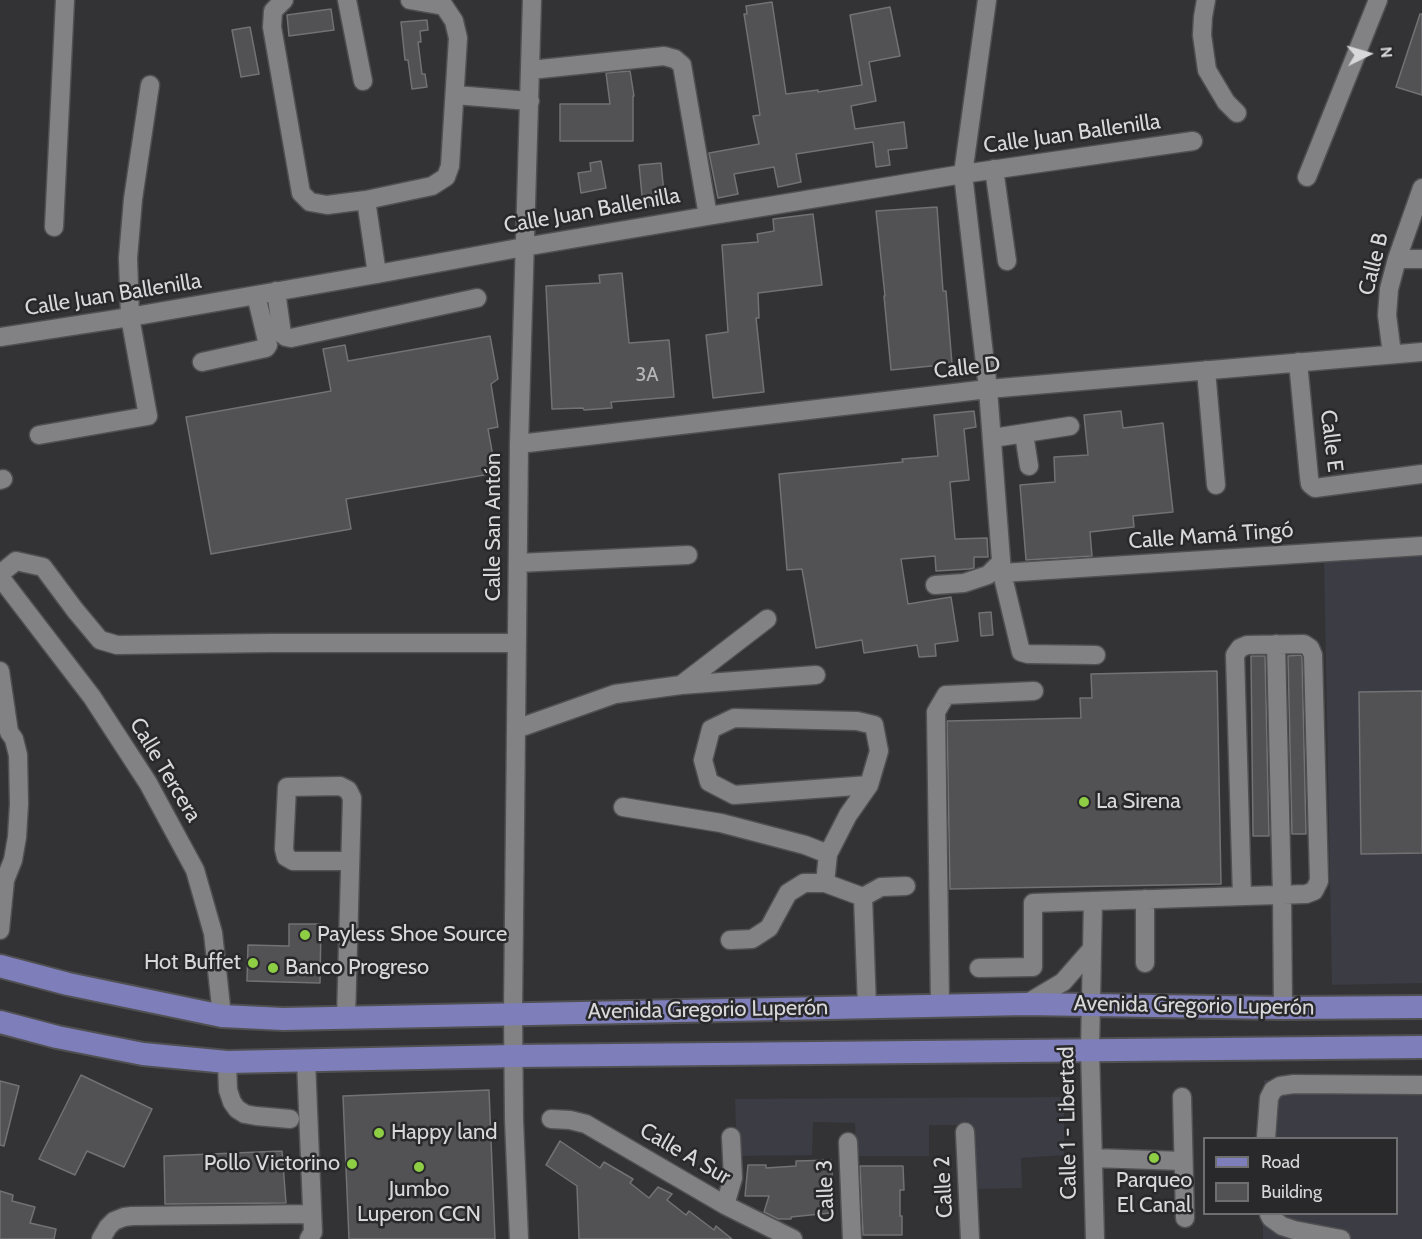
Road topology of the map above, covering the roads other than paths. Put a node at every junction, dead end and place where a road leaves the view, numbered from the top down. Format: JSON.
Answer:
{"nodes":[{"id":1,"x":65,"y":0,"type":"edge"},
{"id":2,"x":284,"y":0,"type":"edge"},
{"id":3,"x":347,"y":0,"type":"edge"},
{"id":4,"x":410,"y":0,"type":"edge"},
{"id":5,"x":532,"y":0,"type":"edge"},
{"id":6,"x":987,"y":0,"type":"edge"},
{"id":7,"x":1206,"y":0,"type":"edge"},
{"id":8,"x":1378,"y":0,"type":"edge"},
{"id":9,"x":531,"y":70,"type":"junction"},
{"id":10,"x":363,"y":81,"type":"dead end"},
{"id":11,"x":150,"y":85,"type":"dead end"},
{"id":12,"x":455,"y":95,"type":"junction"},
{"id":13,"x":530,"y":101,"type":"junction"},
{"id":14,"x":1237,"y":112,"type":"dead end"},
{"id":15,"x":1193,"y":141,"type":"dead end"},
{"id":16,"x":994,"y":169,"type":"junction"},
{"id":17,"x":963,"y":174,"type":"junction"},
{"id":18,"x":1307,"y":177,"type":"dead end"},
{"id":19,"x":1422,"y":188,"type":"edge"},
{"id":20,"x":366,"y":200,"type":"junction"},
{"id":21,"x":708,"y":216,"type":"junction"},
{"id":22,"x":54,"y":226,"type":"dead end"},
{"id":23,"x":524,"y":247,"type":"junction"},
{"id":24,"x":1397,"y":259,"type":"junction"},
{"id":25,"x":1422,"y":259,"type":"edge"},
{"id":26,"x":1007,"y":261,"type":"dead end"},
{"id":27,"x":377,"y":274,"type":"junction"},
{"id":28,"x":276,"y":291,"type":"junction"},
{"id":29,"x":256,"y":295,"type":"junction"},
{"id":30,"x":477,"y":298,"type":"dead end"},
{"id":31,"x":130,"y":317,"type":"junction"},
{"id":32,"x":0,"y":337,"type":"edge"},
{"id":33,"x":286,"y":338,"type":"junction"},
{"id":34,"x":267,"y":340,"type":"junction"},
{"id":35,"x":1422,"y":352,"type":"edge"},
{"id":36,"x":1392,"y":354,"type":"junction"},
{"id":37,"x":202,"y":362,"type":"dead end"},
{"id":38,"x":1298,"y":362,"type":"junction"},
{"id":39,"x":1206,"y":370,"type":"junction"},
{"id":40,"x":988,"y":389,"type":"junction"},
{"id":41,"x":1070,"y":426,"type":"dead end"},
{"id":42,"x":1024,"y":434,"type":"junction"},
{"id":43,"x":39,"y":435,"type":"dead end"},
{"id":44,"x":993,"y":438,"type":"junction"},
{"id":45,"x":519,"y":444,"type":"junction"},
{"id":46,"x":1029,"y":466,"type":"dead end"},
{"id":47,"x":1422,"y":474,"type":"edge"},
{"id":48,"x":1216,"y":485,"type":"dead end"},
{"id":49,"x":1422,"y":546,"type":"edge"},
{"id":50,"x":688,"y":555,"type":"dead end"},
{"id":51,"x":518,"y":563,"type":"junction"},
{"id":52,"x":1002,"y":567,"type":"junction"},
{"id":53,"x":0,"y":575,"type":"edge"},
{"id":54,"x":935,"y":585,"type":"dead end"},
{"id":55,"x":766,"y":619,"type":"dead end"},
{"id":56,"x":517,"y":643,"type":"junction"},
{"id":57,"x":1276,"y":644,"type":"junction"},
{"id":58,"x":1096,"y":655,"type":"dead end"},
{"id":59,"x":0,"y":671,"type":"edge"},
{"id":60,"x":816,"y":675,"type":"dead end"},
{"id":61,"x":681,"y":684,"type":"junction"},
{"id":62,"x":1034,"y":691,"type":"dead end"},
{"id":63,"x":516,"y":729,"type":"junction"},
{"id":64,"x":4,"y":732,"type":"edge"},
{"id":65,"x":869,"y":785,"type":"junction"},
{"id":66,"x":622,"y":807,"type":"dead end"},
{"id":67,"x":828,"y":854,"type":"junction"},
{"id":68,"x":350,"y":861,"type":"junction"},
{"id":69,"x":3,"y":876,"type":"edge"},
{"id":70,"x":825,"y":883,"type":"junction"},
{"id":71,"x":906,"y":886,"type":"dead end"},
{"id":72,"x":1282,"y":895,"type":"junction"},
{"id":73,"x":1242,"y":896,"type":"junction"},
{"id":74,"x":863,"y":897,"type":"junction"},
{"id":75,"x":1145,"y":899,"type":"junction"},
{"id":76,"x":1093,"y":901,"type":"junction"},
{"id":77,"x":0,"y":930,"type":"edge"},
{"id":78,"x":730,"y":940,"type":"dead end"},
{"id":79,"x":1091,"y":950,"type":"junction"},
{"id":80,"x":1144,"y":963,"type":"dead end"},
{"id":81,"x":0,"y":966,"type":"edge"},
{"id":82,"x":979,"y":968,"type":"dead end"},
{"id":83,"x":1026,"y":1004,"type":"junction"},
{"id":84,"x":940,"y":1005,"type":"junction"},
{"id":85,"x":1092,"y":1005,"type":"junction"},
{"id":86,"x":867,"y":1007,"type":"junction"},
{"id":87,"x":1422,"y":1007,"type":"edge"},
{"id":88,"x":1283,"y":1008,"type":"junction"},
{"id":89,"x":513,"y":1013,"type":"junction"},
{"id":90,"x":222,"y":1017,"type":"junction"},
{"id":91,"x":346,"y":1018,"type":"junction"},
{"id":92,"x":0,"y":1022,"type":"edge"},
{"id":93,"x":1422,"y":1047,"type":"edge"},
{"id":94,"x":1090,"y":1050,"type":"junction"},
{"id":95,"x":514,"y":1056,"type":"junction"},
{"id":96,"x":306,"y":1060,"type":"junction"},
{"id":97,"x":227,"y":1062,"type":"junction"},
{"id":98,"x":1422,"y":1085,"type":"edge"},
{"id":99,"x":1182,"y":1097,"type":"dead end"},
{"id":100,"x":290,"y":1119,"type":"dead end"},
{"id":101,"x":551,"y":1119,"type":"dead end"},
{"id":102,"x":965,"y":1132,"type":"dead end"},
{"id":103,"x":731,"y":1137,"type":"dead end"},
{"id":104,"x":1266,"y":1137,"type":"edge"},
{"id":105,"x":848,"y":1142,"type":"dead end"},
{"id":106,"x":1093,"y":1158,"type":"junction"},
{"id":107,"x":1183,"y":1161,"type":"junction"},
{"id":108,"x":725,"y":1205,"type":"junction"},
{"id":109,"x":312,"y":1214,"type":"junction"},
{"id":110,"x":1270,"y":1215,"type":"edge"},
{"id":111,"x":1185,"y":1218,"type":"dead end"},
{"id":112,"x":101,"y":1239,"type":"edge"},
{"id":113,"x":309,"y":1239,"type":"edge"},
{"id":114,"x":519,"y":1239,"type":"edge"},
{"id":115,"x":793,"y":1239,"type":"edge"},
{"id":116,"x":852,"y":1239,"type":"edge"},
{"id":117,"x":970,"y":1239,"type":"edge"},
{"id":118,"x":1095,"y":1239,"type":"edge"},
{"id":119,"x":1341,"y":1239,"type":"edge"}],
"edges":[{"from":1,"to":22,"type":"street"},
{"from":2,"to":20,"type":"street"},
{"from":3,"to":10,"type":"street"},
{"from":4,"to":12,"type":"street"},
{"from":5,"to":9,"type":"street","name":"Calle San Antón"},
{"from":6,"to":17,"type":"street"},
{"from":7,"to":14,"type":"street"},
{"from":8,"to":18,"type":"street"},
{"from":9,"to":13,"type":"street","name":"Calle San Antón"},
{"from":9,"to":21,"type":"street"},
{"from":11,"to":31,"type":"street"},
{"from":12,"to":13,"type":"street"},
{"from":12,"to":20,"type":"street"},
{"from":13,"to":23,"type":"street","name":"Calle San Antón"},
{"from":15,"to":16,"type":"street","name":"Calle Juan Ballenilla"},
{"from":16,"to":17,"type":"street","name":"Calle Juan Ballenilla"},
{"from":16,"to":26,"type":"street"},
{"from":17,"to":21,"type":"street","name":"Calle Juan Ballenilla"},
{"from":17,"to":40,"type":"street"},
{"from":19,"to":24,"type":"street","name":"Calle B"},
{"from":20,"to":27,"type":"street"},
{"from":21,"to":23,"type":"street","name":"Calle Juan Ballenilla"},
{"from":23,"to":27,"type":"street","name":"Calle Juan Ballenilla"},
{"from":23,"to":45,"type":"street","name":"Calle San Antón"},
{"from":24,"to":25,"type":"street"},
{"from":24,"to":36,"type":"street","name":"Calle B"},
{"from":27,"to":28,"type":"street","name":"Calle Juan Ballenilla"},
{"from":28,"to":29,"type":"street","name":"Calle Juan Ballenilla"},
{"from":28,"to":33,"type":"street"},
{"from":29,"to":31,"type":"street","name":"Calle Juan Ballenilla"},
{"from":29,"to":34,"type":"street"},
{"from":30,"to":33,"type":"street"},
{"from":31,"to":32,"type":"street","name":"Calle Juan Ballenilla"},
{"from":31,"to":43,"type":"street"},
{"from":33,"to":34,"type":"street"},
{"from":34,"to":37,"type":"street"},
{"from":35,"to":36,"type":"street","name":"Calle D"},
{"from":36,"to":38,"type":"street","name":"Calle D"},
{"from":38,"to":39,"type":"street","name":"Calle D"},
{"from":38,"to":47,"type":"street","name":"Calle E"},
{"from":39,"to":40,"type":"street","name":"Calle D"},
{"from":39,"to":48,"type":"street"},
{"from":40,"to":44,"type":"street"},
{"from":40,"to":45,"type":"street","name":"Calle D"},
{"from":41,"to":42,"type":"street"},
{"from":42,"to":44,"type":"street"},
{"from":42,"to":46,"type":"street"},
{"from":44,"to":52,"type":"street"},
{"from":45,"to":51,"type":"street","name":"Calle San Antón"},
{"from":49,"to":52,"type":"street","name":"Calle Mamá Tingó"},
{"from":50,"to":51,"type":"street"},
{"from":51,"to":56,"type":"street","name":"Calle San Antón"},
{"from":52,"to":54,"type":"street"},
{"from":52,"to":58,"type":"street"},
{"from":53,"to":56,"type":"street"},
{"from":53,"to":90,"type":"street","name":"Calle Tercera"},
{"from":55,"to":61,"type":"street"},
{"from":56,"to":63,"type":"street","name":"Calle San Antón"},
{"from":57,"to":72,"type":"street"},
{"from":57,"to":72,"type":"street"},
{"from":57,"to":73,"type":"street"},
{"from":59,"to":64,"type":"street"},
{"from":60,"to":61,"type":"street"},
{"from":61,"to":63,"type":"street"},
{"from":62,"to":84,"type":"street"},
{"from":63,"to":89,"type":"street","name":"Calle San Antón"},
{"from":64,"to":69,"type":"street"},
{"from":65,"to":65,"type":"street"},
{"from":65,"to":67,"type":"street"},
{"from":66,"to":67,"type":"street"},
{"from":67,"to":70,"type":"street"},
{"from":68,"to":68,"type":"street"},
{"from":68,"to":91,"type":"street"},
{"from":69,"to":77,"type":"street"},
{"from":70,"to":74,"type":"street"},
{"from":70,"to":78,"type":"street"},
{"from":71,"to":74,"type":"street"},
{"from":72,"to":73,"type":"street"},
{"from":72,"to":88,"type":"street"},
{"from":73,"to":75,"type":"street"},
{"from":74,"to":86,"type":"street"},
{"from":75,"to":76,"type":"street"},
{"from":75,"to":80,"type":"street"},
{"from":76,"to":79,"type":"street","name":"Calle 1 - Libertad"},
{"from":76,"to":82,"type":"street"},
{"from":79,"to":83,"type":"street"},
{"from":79,"to":85,"type":"street","name":"Calle 1 - Libertad"},
{"from":81,"to":90,"type":"main road","name":"Avenida Gregorio Luperón"},
{"from":83,"to":84,"type":"main road","name":"Avenida Gregorio Luperón"},
{"from":83,"to":85,"type":"main road","name":"Avenida Gregorio Luperón"},
{"from":84,"to":86,"type":"main road","name":"Avenida Gregorio Luperón"},
{"from":85,"to":88,"type":"main road","name":"Avenida Gregorio Luperón"},
{"from":85,"to":94,"type":"street","name":"Calle 1 - Libertad"},
{"from":86,"to":89,"type":"main road","name":"Avenida Gregorio Luperón"},
{"from":87,"to":88,"type":"main road","name":"Avenida Gregorio Luperón"},
{"from":89,"to":91,"type":"main road","name":"Avenida Gregorio Luperón"},
{"from":89,"to":95,"type":"street","name":"Calle San Antón"},
{"from":90,"to":91,"type":"main road","name":"Avenida Gregorio Luperón"},
{"from":92,"to":97,"type":"main road","name":"Avenida Gregorio Luperón"},
{"from":93,"to":94,"type":"main road","name":"Avenida Gregorio Luperón"},
{"from":94,"to":95,"type":"main road","name":"Avenida Gregorio Luperón"},
{"from":94,"to":106,"type":"street","name":"Calle 1 - Libertad"},
{"from":95,"to":96,"type":"main road","name":"Avenida Gregorio Luperón"},
{"from":95,"to":114,"type":"street","name":"Calle San Antón"},
{"from":96,"to":97,"type":"main road","name":"Avenida Gregorio Luperón"},
{"from":96,"to":109,"type":"street"},
{"from":97,"to":100,"type":"street"},
{"from":98,"to":104,"type":"street"},
{"from":99,"to":107,"type":"street"},
{"from":101,"to":108,"type":"street","name":"Calle A Sur"},
{"from":102,"to":117,"type":"street","name":"Calle 2"},
{"from":103,"to":108,"type":"street"},
{"from":105,"to":116,"type":"street","name":"Calle 3"},
{"from":106,"to":107,"type":"street"},
{"from":106,"to":118,"type":"street","name":"Calle 1 - Libertad"},
{"from":107,"to":111,"type":"street"},
{"from":108,"to":115,"type":"street","name":"Calle A Sur"},
{"from":109,"to":112,"type":"street"},
{"from":109,"to":113,"type":"street"},
{"from":110,"to":119,"type":"street"}]}
